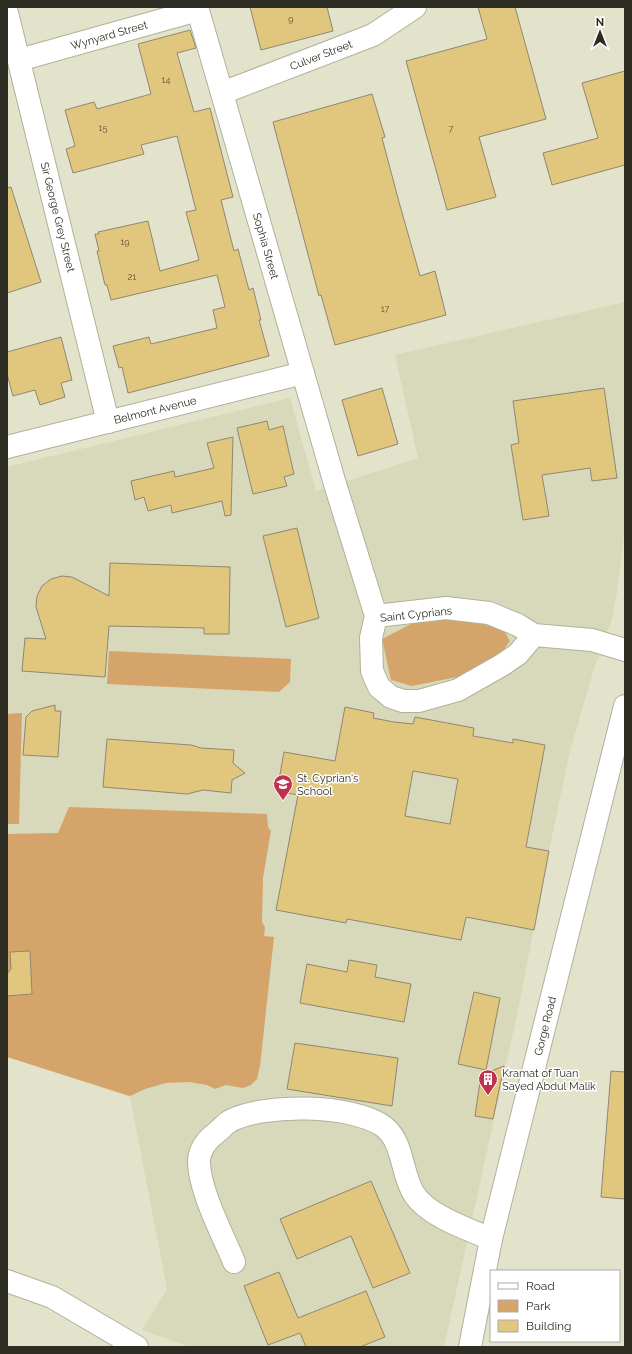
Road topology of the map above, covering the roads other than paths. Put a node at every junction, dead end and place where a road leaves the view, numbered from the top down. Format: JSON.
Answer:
{"nodes":[{"id":1,"x":415,"y":7,"type":"edge"},
{"id":2,"x":198,"y":8,"type":"edge"},
{"id":3,"x":7,"y":13,"type":"edge"},
{"id":4,"x":19,"y":60,"type":"junction"},
{"id":5,"x":222,"y":93,"type":"junction"},
{"id":6,"x":303,"y":373,"type":"junction"},
{"id":7,"x":108,"y":422,"type":"junction"},
{"id":8,"x":7,"y":447,"type":"edge"},
{"id":9,"x":376,"y":616,"type":"junction"},
{"id":10,"x":534,"y":635,"type":"junction"},
{"id":11,"x":625,"y":650,"type":"edge"},
{"id":12,"x":625,"y":706,"type":"edge"},
{"id":13,"x":491,"y":1239,"type":"junction"},
{"id":14,"x":234,"y":1262,"type":"dead end"},
{"id":15,"x":7,"y":1281,"type":"edge"},
{"id":16,"x":137,"y":1347,"type":"edge"},
{"id":17,"x":470,"y":1347,"type":"edge"}],
"edges":[{"from":1,"to":5,"type":"street","name":"Culver Street"},
{"from":2,"to":4,"type":"street","name":"Wynyard Street"},
{"from":2,"to":5,"type":"street","name":"Sophia Street"},
{"from":3,"to":4,"type":"street","name":"Sir George Grey Street"},
{"from":4,"to":7,"type":"street","name":"Sir George Grey Street"},
{"from":5,"to":6,"type":"street","name":"Sophia Street"},
{"from":6,"to":7,"type":"street","name":"Belmont Avenue"},
{"from":6,"to":9,"type":"street","name":"Sophia Street"},
{"from":7,"to":8,"type":"street","name":"Belmont Avenue"},
{"from":9,"to":10,"type":"street","name":"Saint Cyprians"},
{"from":9,"to":10,"type":"street","name":"Saint Cyprians"},
{"from":10,"to":11,"type":"street","name":"Saint Cyprians"},
{"from":12,"to":13,"type":"street","name":"Gorge Road"},
{"from":13,"to":14,"type":"street"},
{"from":13,"to":17,"type":"street","name":"Gorge Road"},
{"from":15,"to":16,"type":"street"}]}
